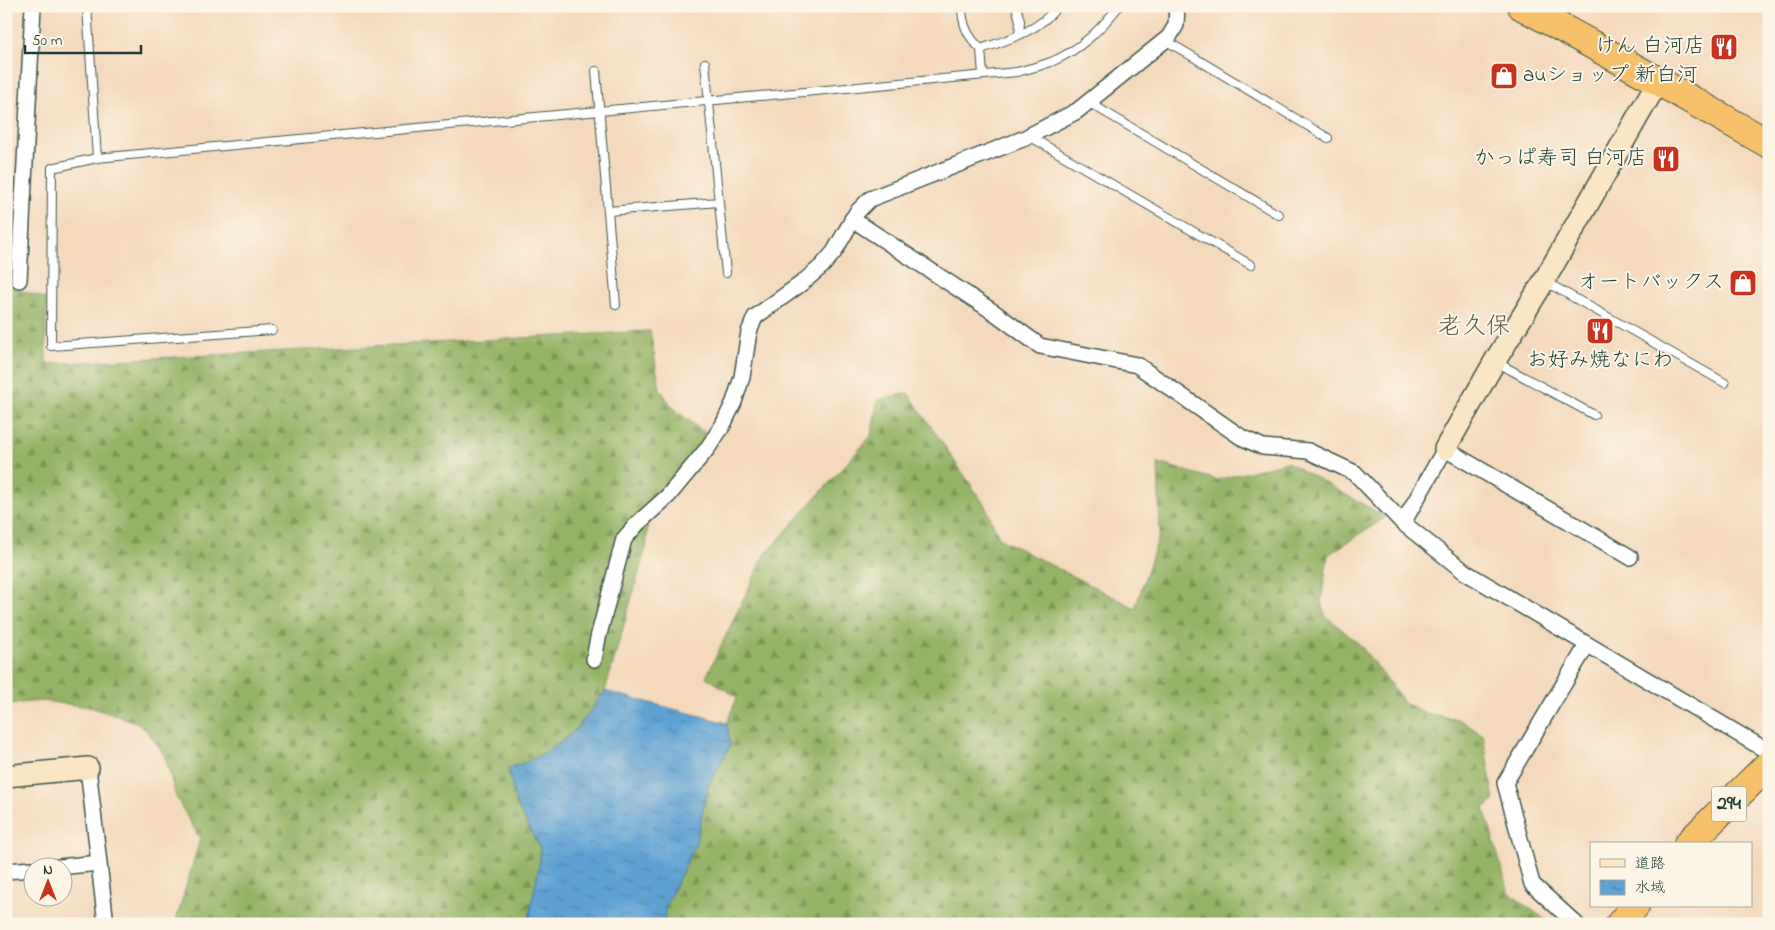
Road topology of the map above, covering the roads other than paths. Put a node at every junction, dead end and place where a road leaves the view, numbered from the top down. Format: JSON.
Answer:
{"nodes":[{"id":1,"x":33,"y":6,"type":"edge"},
{"id":2,"x":87,"y":6,"type":"edge"},
{"id":3,"x":962,"y":6,"type":"edge"},
{"id":4,"x":1016,"y":6,"type":"edge"},
{"id":5,"x":1058,"y":6,"type":"edge"},
{"id":6,"x":1119,"y":6,"type":"edge"},
{"id":7,"x":1177,"y":6,"type":"edge"},
{"id":8,"x":1534,"y":9,"type":"edge"},
{"id":9,"x":1019,"y":35,"type":"junction"},
{"id":10,"x":1165,"y":40,"type":"junction"},
{"id":11,"x":982,"y":49,"type":"junction"},
{"id":12,"x":705,"y":63,"type":"dead end"},
{"id":13,"x":596,"y":71,"type":"dead end"},
{"id":14,"x":983,"y":75,"type":"junction"},
{"id":15,"x":1658,"y":81,"type":"junction"},
{"id":16,"x":708,"y":100,"type":"junction"},
{"id":17,"x":1088,"y":102,"type":"junction"},
{"id":18,"x":599,"y":110,"type":"junction"},
{"id":19,"x":1029,"y":136,"type":"junction"},
{"id":20,"x":1328,"y":138,"type":"dead end"},
{"id":21,"x":1769,"y":144,"type":"edge"},
{"id":22,"x":97,"y":158,"type":"junction"},
{"id":23,"x":719,"y":202,"type":"junction"},
{"id":24,"x":608,"y":211,"type":"junction"},
{"id":25,"x":1279,"y":215,"type":"dead end"},
{"id":26,"x":852,"y":219,"type":"junction"},
{"id":27,"x":1251,"y":266,"type":"dead end"},
{"id":28,"x":726,"y":273,"type":"dead end"},
{"id":29,"x":19,"y":280,"type":"dead end"},
{"id":30,"x":1544,"y":281,"type":"junction"},
{"id":31,"x":616,"y":305,"type":"dead end"},
{"id":32,"x":272,"y":330,"type":"dead end"},
{"id":33,"x":1495,"y":361,"type":"junction"},
{"id":34,"x":1725,"y":384,"type":"dead end"},
{"id":35,"x":1594,"y":415,"type":"dead end"},
{"id":36,"x":1445,"y":449,"type":"junction"},
{"id":37,"x":1403,"y":523,"type":"junction"},
{"id":38,"x":1630,"y":557,"type":"dead end"},
{"id":39,"x":1587,"y":645,"type":"junction"},
{"id":40,"x":594,"y":659,"type":"dead end"},
{"id":41,"x":1769,"y":752,"type":"edge"},
{"id":42,"x":1769,"y":764,"type":"edge"},
{"id":43,"x":88,"y":768,"type":"joint"},
{"id":44,"x":6,"y":776,"type":"edge"},
{"id":45,"x":1690,"y":842,"type":"edge"},
{"id":46,"x":99,"y":863,"type":"junction"},
{"id":47,"x":72,"y":866,"type":"edge"},
{"id":48,"x":22,"y":870,"type":"edge"},
{"id":49,"x":6,"y":872,"type":"edge"},
{"id":50,"x":1632,"y":908,"type":"edge"},
{"id":51,"x":106,"y":924,"type":"edge"},
{"id":52,"x":1576,"y":924,"type":"edge"},
{"id":53,"x":1620,"y":924,"type":"edge"}],
"edges":[{"from":1,"to":29,"type":"street"},
{"from":2,"to":22,"type":"lane"},
{"from":3,"to":11,"type":"lane"},
{"from":4,"to":9,"type":"lane"},
{"from":5,"to":9,"type":"lane"},
{"from":6,"to":14,"type":"lane"},
{"from":7,"to":10,"type":"street"},
{"from":8,"to":15,"type":"highway"},
{"from":9,"to":11,"type":"lane"},
{"from":10,"to":17,"type":"street"},
{"from":10,"to":20,"type":"lane"},
{"from":11,"to":14,"type":"lane"},
{"from":12,"to":16,"type":"lane"},
{"from":13,"to":18,"type":"lane"},
{"from":14,"to":16,"type":"lane"},
{"from":15,"to":21,"type":"highway"},
{"from":15,"to":30,"type":"street"},
{"from":16,"to":18,"type":"lane"},
{"from":16,"to":23,"type":"lane"},
{"from":17,"to":19,"type":"street"},
{"from":17,"to":25,"type":"lane"},
{"from":18,"to":22,"type":"lane"},
{"from":18,"to":24,"type":"lane"},
{"from":19,"to":26,"type":"street"},
{"from":19,"to":27,"type":"lane"},
{"from":22,"to":32,"type":"lane"},
{"from":23,"to":24,"type":"lane"},
{"from":23,"to":28,"type":"lane"},
{"from":24,"to":31,"type":"lane"},
{"from":26,"to":37,"type":"street"},
{"from":26,"to":40,"type":"street"},
{"from":30,"to":33,"type":"street"},
{"from":30,"to":34,"type":"lane"},
{"from":33,"to":35,"type":"lane"},
{"from":33,"to":36,"type":"street"},
{"from":36,"to":37,"type":"street"},
{"from":36,"to":38,"type":"street"},
{"from":37,"to":39,"type":"street"},
{"from":39,"to":41,"type":"street"},
{"from":39,"to":52,"type":"street"},
{"from":42,"to":45,"type":"highway","number":"294"},
{"from":43,"to":44,"type":"street"},
{"from":43,"to":46,"type":"street"},
{"from":46,"to":47,"type":"street"},
{"from":46,"to":51,"type":"street"},
{"from":48,"to":49,"type":"street"},
{"from":50,"to":53,"type":"highway"}]}
